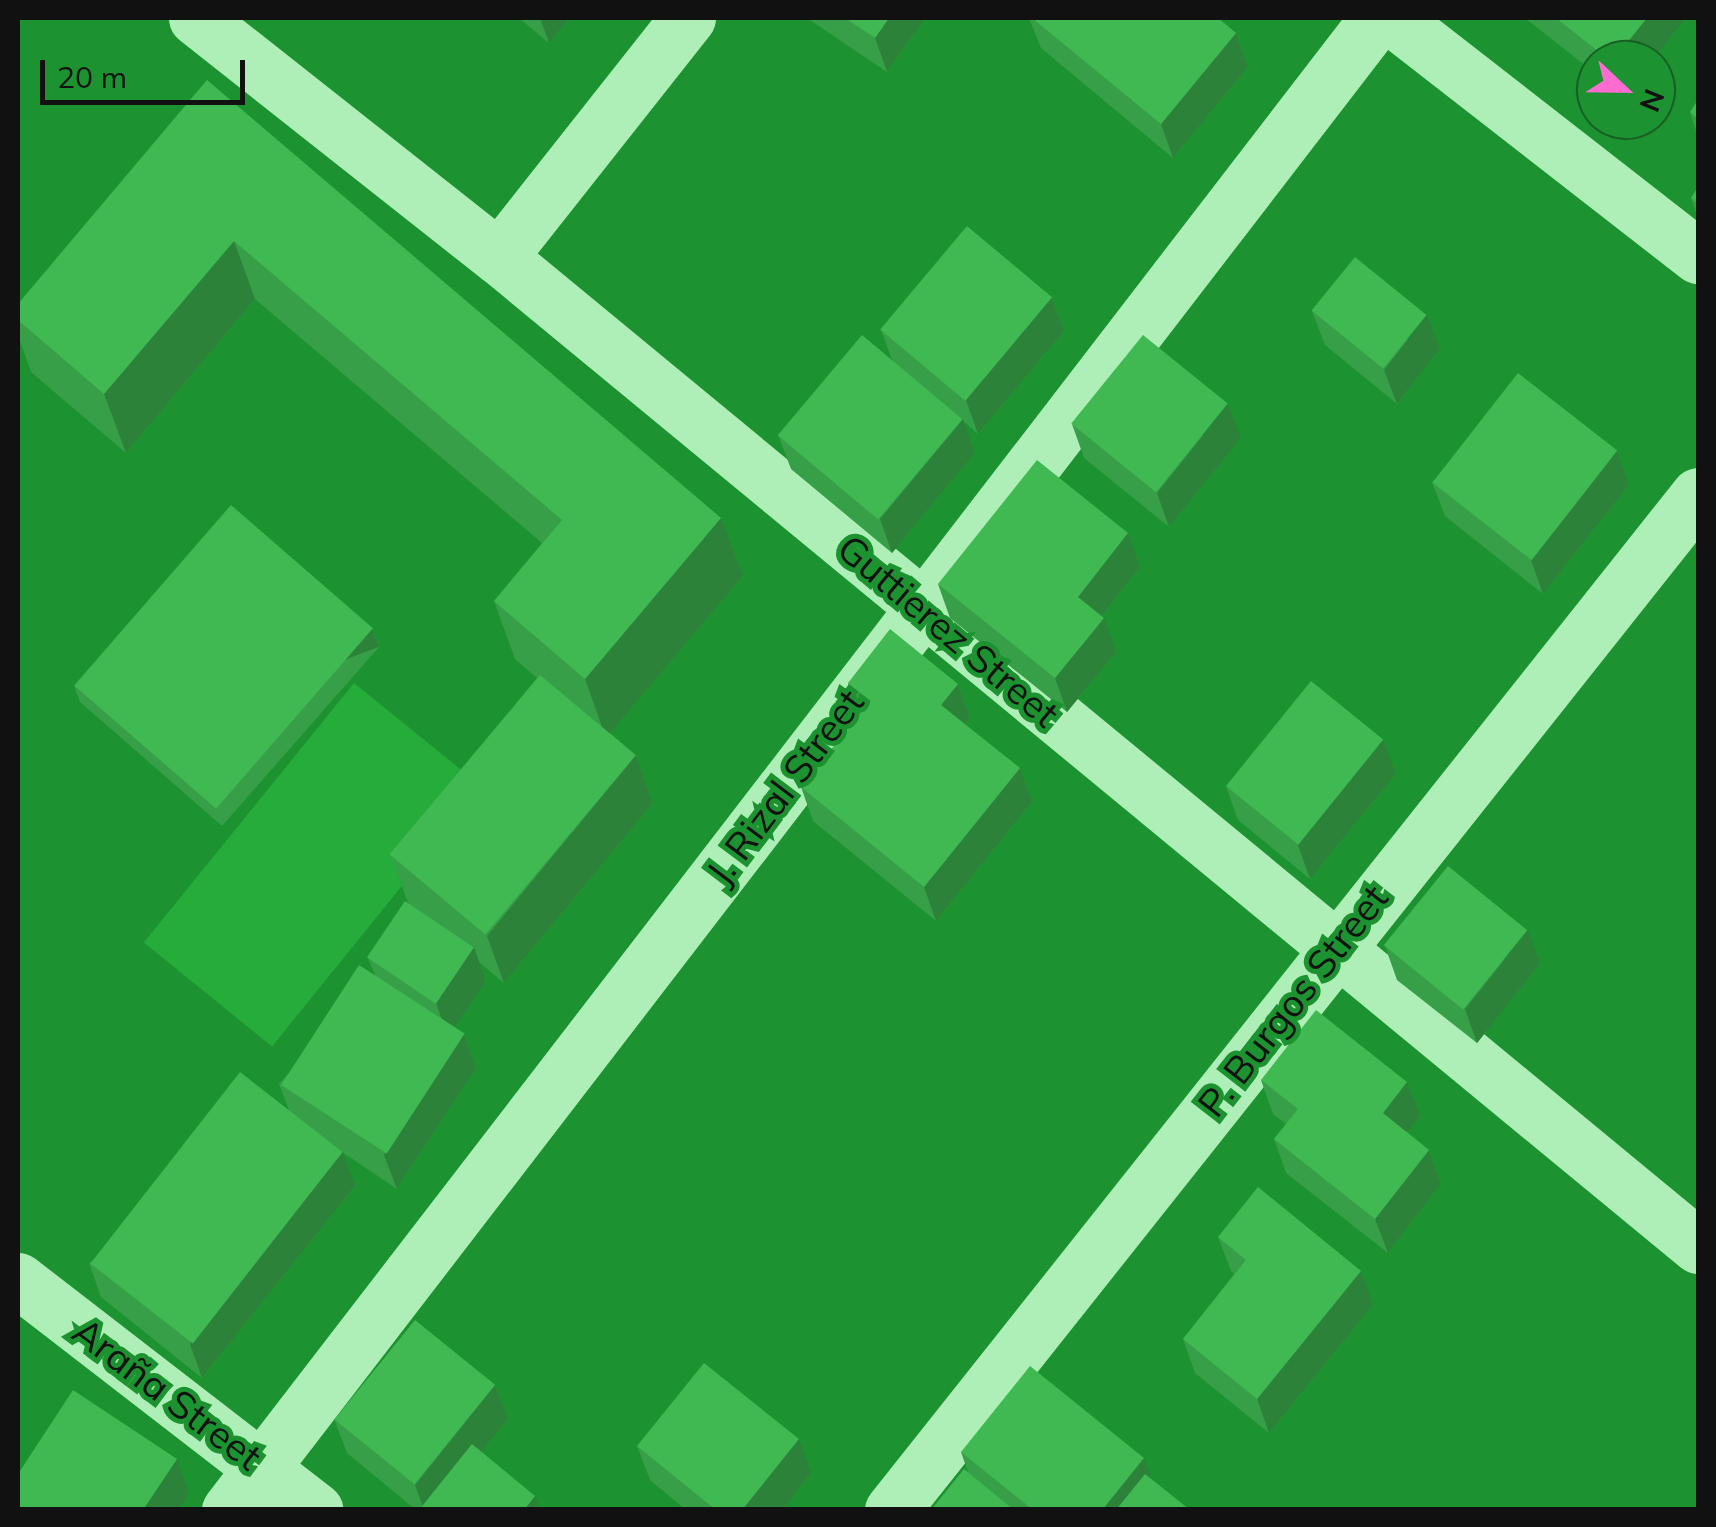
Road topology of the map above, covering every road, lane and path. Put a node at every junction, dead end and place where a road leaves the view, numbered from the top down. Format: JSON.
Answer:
{"nodes":[{"id":1,"x":196,"y":18,"type":"edge"},
{"id":2,"x":688,"y":18,"type":"edge"},
{"id":3,"x":1377,"y":18,"type":"edge"},
{"id":4,"x":1392,"y":18,"type":"edge"},
{"id":5,"x":1698,"y":256,"type":"edge"},
{"id":6,"x":500,"y":257,"type":"junction"},
{"id":7,"x":1698,"y":495,"type":"edge"},
{"id":8,"x":921,"y":610,"type":"junction"},
{"id":9,"x":1334,"y":948,"type":"junction"},
{"id":10,"x":1698,"y":1246,"type":"edge"},
{"id":11,"x":18,"y":1280,"type":"edge"},
{"id":12,"x":262,"y":1466,"type":"junction"},
{"id":13,"x":228,"y":1510,"type":"edge"},
{"id":14,"x":316,"y":1510,"type":"edge"},
{"id":15,"x":892,"y":1510,"type":"edge"}],
"edges":[{"from":1,"to":6,"type":"street","name":"Guttierez Street"},
{"from":2,"to":6,"type":"street"},
{"from":3,"to":8,"type":"street","name":"J. Rizal Street"},
{"from":4,"to":5,"type":"street"},
{"from":6,"to":8,"type":"street","name":"Guttierez Street"},
{"from":7,"to":9,"type":"street","name":"P. Burgos Street"},
{"from":8,"to":9,"type":"street","name":"Guttierez Street"},
{"from":8,"to":12,"type":"street","name":"J. Rizal Street"},
{"from":9,"to":10,"type":"street","name":"Guttierez Street"},
{"from":9,"to":15,"type":"street","name":"P. Burgos Street"},
{"from":11,"to":12,"type":"street","name":"Araña Street"},
{"from":12,"to":13,"type":"street","name":"J. Rizal Street"},
{"from":12,"to":14,"type":"street","name":"Araña Street"}]}
